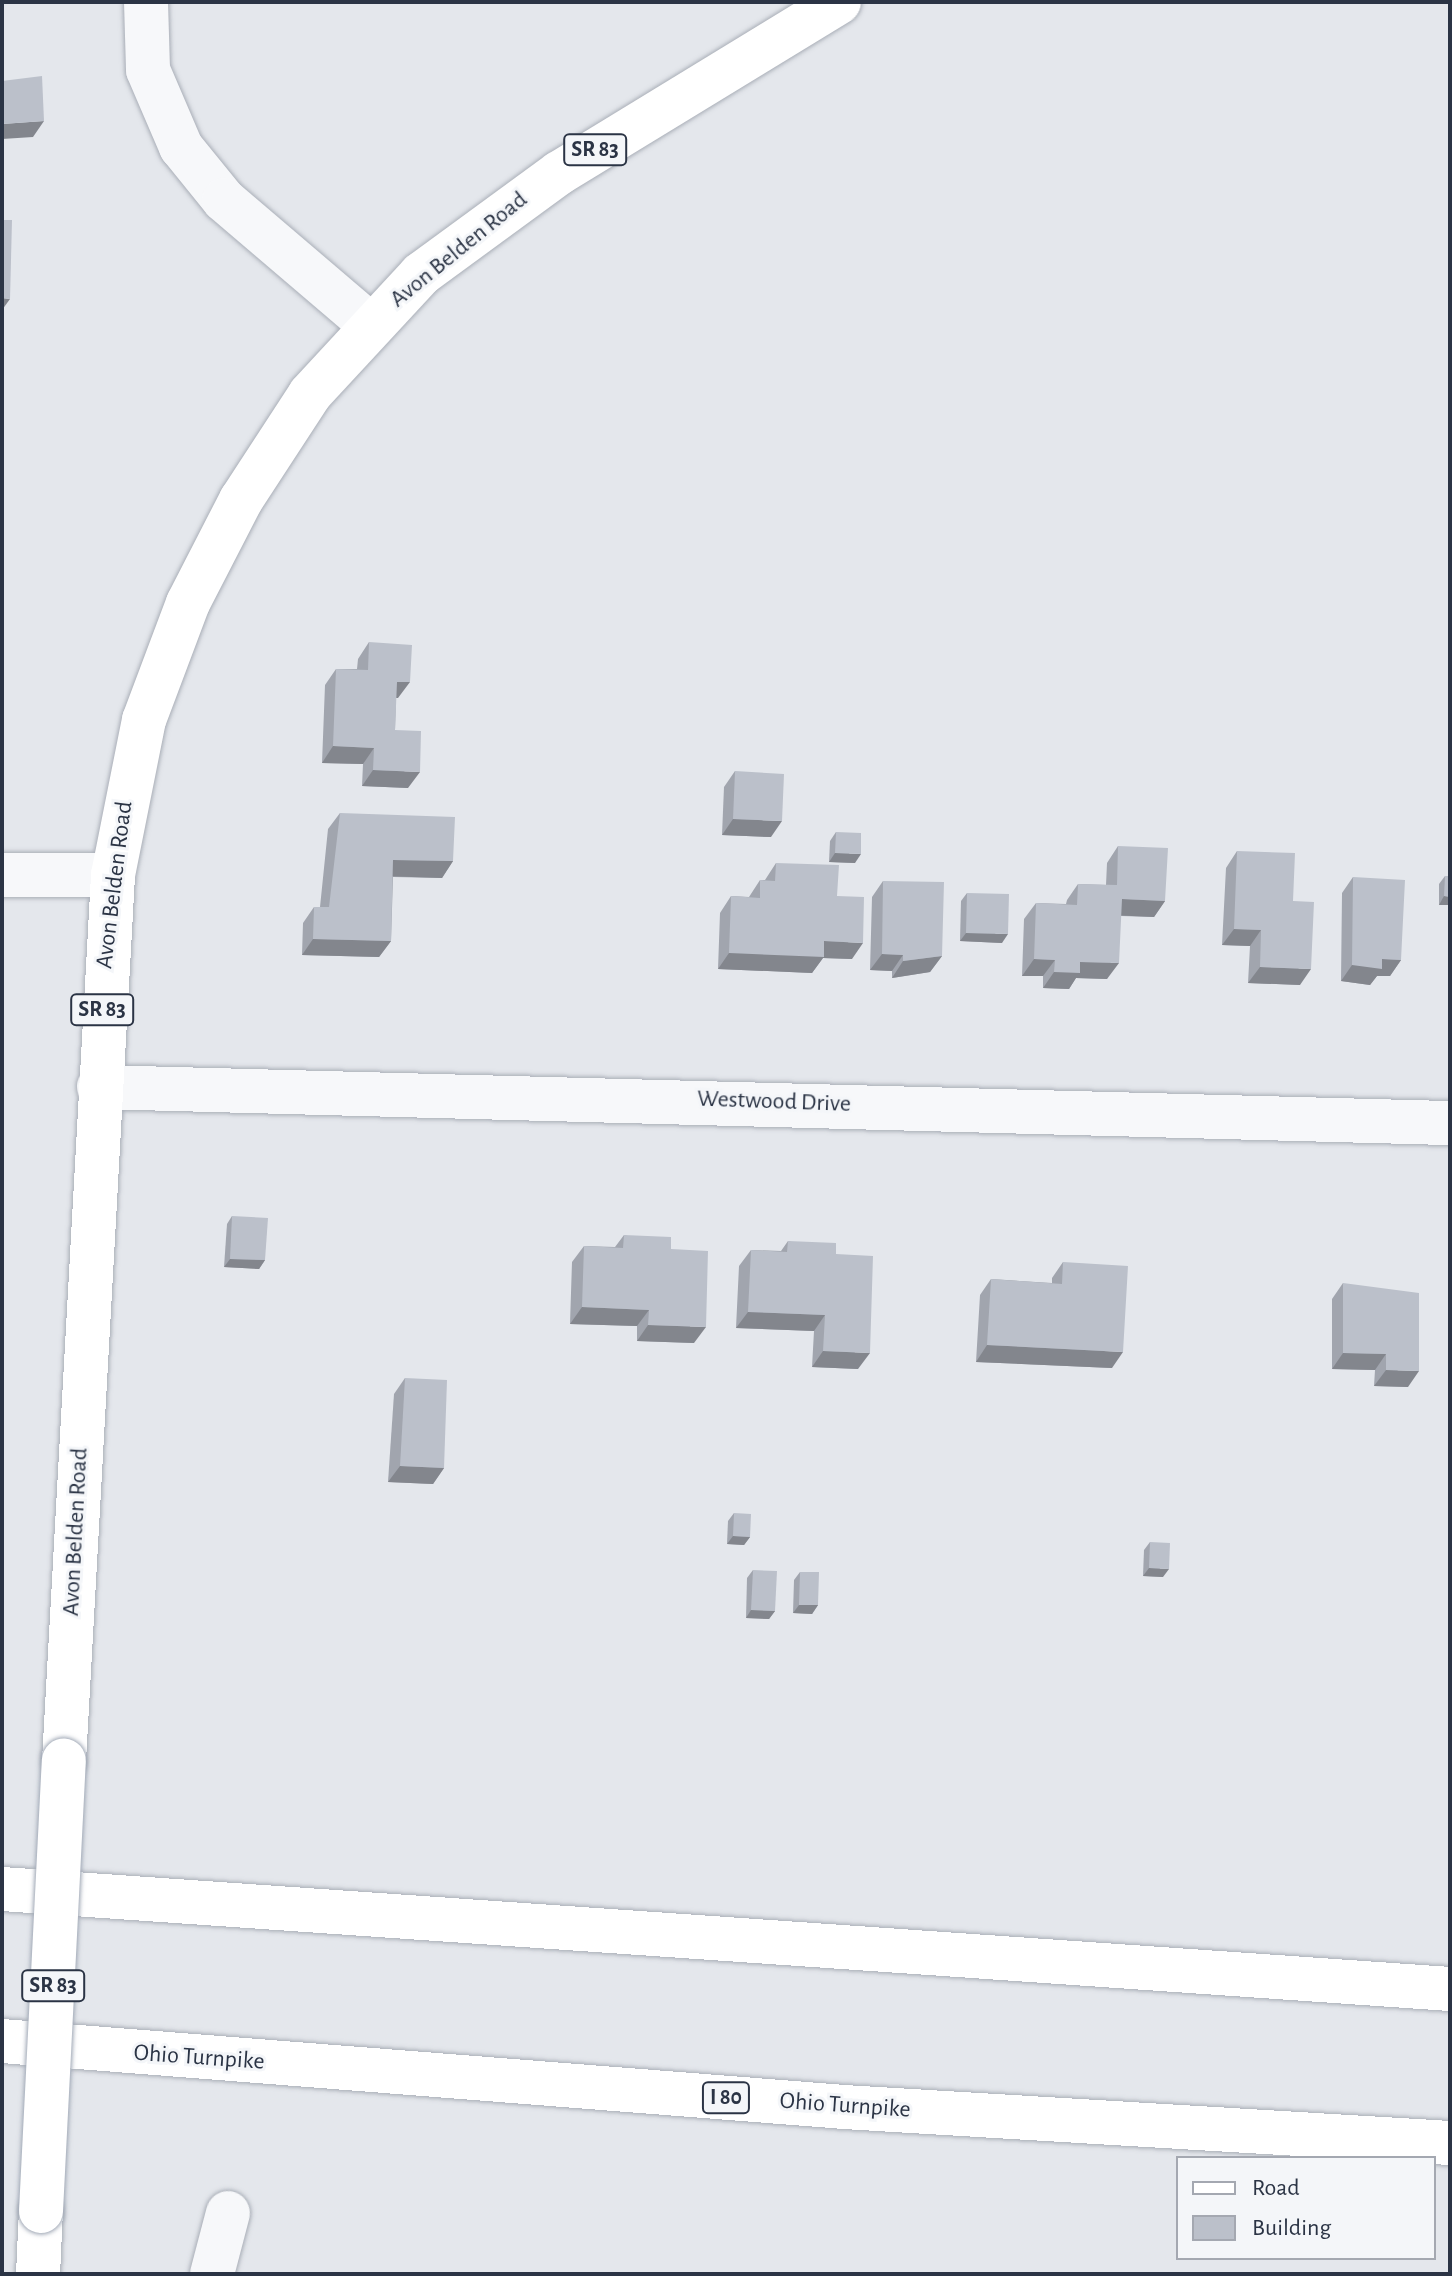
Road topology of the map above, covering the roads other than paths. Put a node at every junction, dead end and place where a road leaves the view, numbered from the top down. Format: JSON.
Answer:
{"nodes":[{"id":1,"x":146,"y":2,"type":"edge"},
{"id":2,"x":839,"y":2,"type":"edge"},
{"id":3,"x":369,"y":324,"type":"junction"},
{"id":4,"x":2,"y":875,"type":"edge"},
{"id":5,"x":113,"y":875,"type":"junction"},
{"id":6,"x":99,"y":1087,"type":"junction"},
{"id":7,"x":1450,"y":1123,"type":"edge"},
{"id":8,"x":2,"y":1889,"type":"edge"},
{"id":9,"x":1450,"y":1989,"type":"edge"},
{"id":10,"x":2,"y":2041,"type":"edge"},
{"id":11,"x":1450,"y":2143,"type":"edge"},
{"id":12,"x":228,"y":2213,"type":"dead end"},
{"id":13,"x":38,"y":2274,"type":"edge"},
{"id":14,"x":212,"y":2274,"type":"edge"}],
"edges":[{"from":1,"to":3,"type":"street"},
{"from":2,"to":3,"type":"main road","name":"Avon Belden Road","number":"SR 83"},
{"from":3,"to":5,"type":"main road","name":"Avon Belden Road","number":"SR 83"},
{"from":4,"to":5,"type":"street"},
{"from":5,"to":6,"type":"main road","name":"Avon Belden Road","number":"SR 83"},
{"from":6,"to":7,"type":"street","name":"Westwood Drive"},
{"from":6,"to":13,"type":"main road","name":"Avon Belden Road","number":"SR 83","bridge":true},
{"from":8,"to":9,"type":"main road"},
{"from":10,"to":11,"type":"main road","name":"Ohio Turnpike","number":"I 80"},
{"from":12,"to":14,"type":"street"}]}
